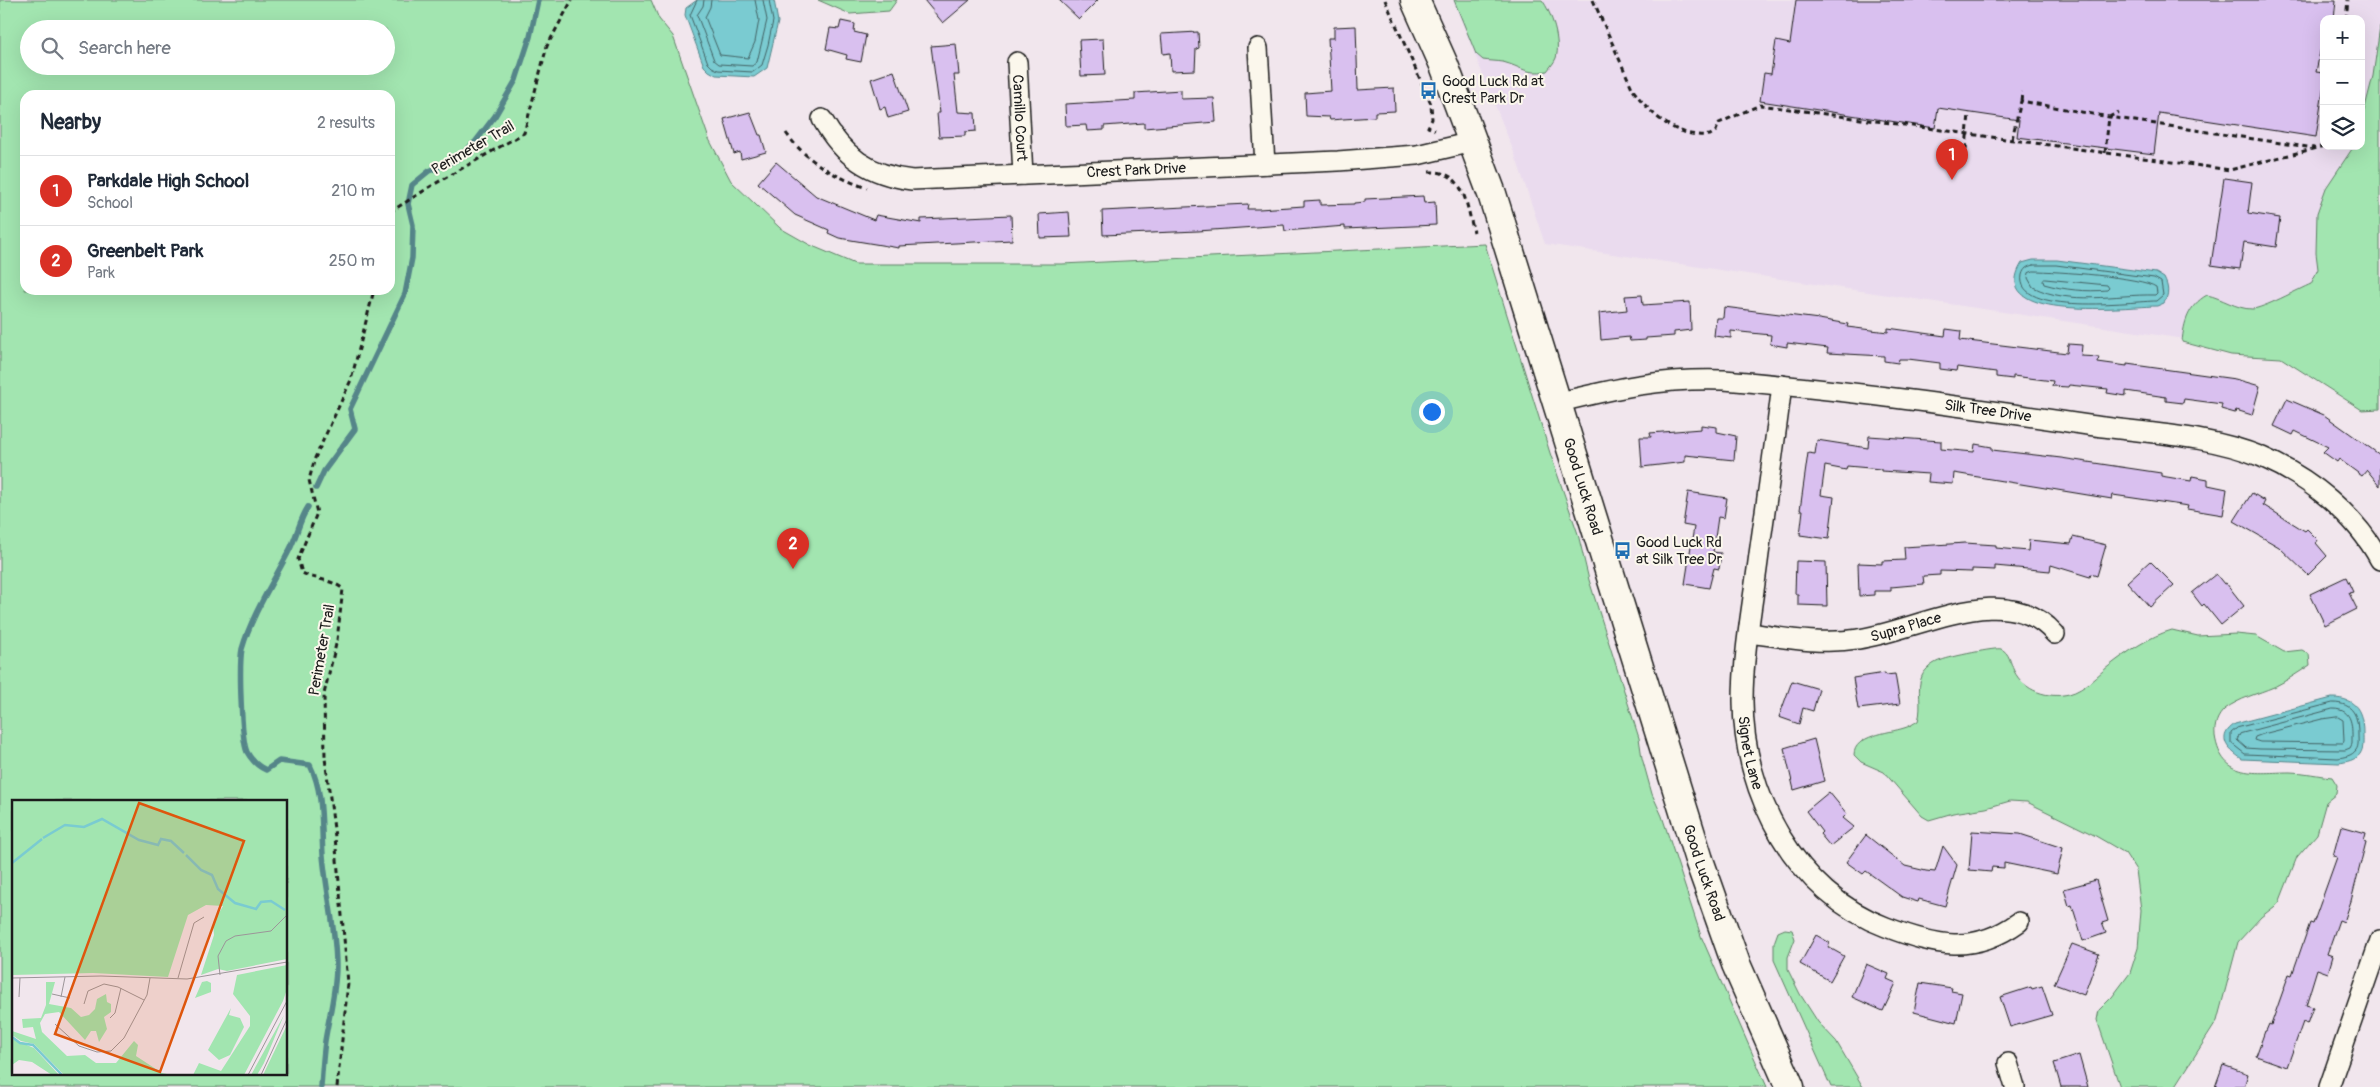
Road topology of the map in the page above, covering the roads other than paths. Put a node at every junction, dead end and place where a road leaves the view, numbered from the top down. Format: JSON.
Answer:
{"nodes":[{"id":1,"x":1415,"y":0,"type":"edge"},
{"id":2,"x":1258,"y":48,"type":"dead end"},
{"id":3,"x":1017,"y":62,"type":"dead end"},
{"id":4,"x":822,"y":120,"type":"dead end"},
{"id":5,"x":1472,"y":142,"type":"junction"},
{"id":6,"x":1265,"y":164,"type":"junction"},
{"id":7,"x":1023,"y":175,"type":"junction"},
{"id":8,"x":1782,"y":386,"type":"junction"},
{"id":9,"x":1556,"y":403,"type":"junction"},
{"id":10,"x":2380,"y":560,"type":"edge"},
{"id":11,"x":1748,"y":633,"type":"junction"},
{"id":12,"x":2055,"y":634,"type":"dead end"},
{"id":13,"x":2019,"y":922,"type":"dead end"},
{"id":14,"x":2380,"y":940,"type":"edge"},
{"id":15,"x":2008,"y":1062,"type":"dead end"},
{"id":16,"x":1790,"y":1087,"type":"edge"},
{"id":17,"x":2015,"y":1087,"type":"edge"},
{"id":18,"x":2329,"y":1087,"type":"edge"}],
"edges":[{"from":1,"to":5,"type":"main road","name":"Good Luck Road"},
{"from":2,"to":6,"type":"street"},
{"from":3,"to":7,"type":"street","name":"Camillo Court"},
{"from":4,"to":7,"type":"street","name":"Crest Park Drive"},
{"from":5,"to":6,"type":"street","name":"Crest Park Drive"},
{"from":5,"to":9,"type":"main road","name":"Good Luck Road"},
{"from":6,"to":7,"type":"street","name":"Crest Park Drive"},
{"from":8,"to":9,"type":"street","name":"Silk Tree Drive"},
{"from":8,"to":10,"type":"street","name":"Silk Tree Drive"},
{"from":8,"to":11,"type":"street","name":"Signet Lane"},
{"from":9,"to":16,"type":"main road","name":"Good Luck Road"},
{"from":11,"to":12,"type":"street","name":"Supra Place"},
{"from":11,"to":13,"type":"street","name":"Signet Lane"},
{"from":14,"to":18,"type":"street"},
{"from":15,"to":17,"type":"street"}]}
